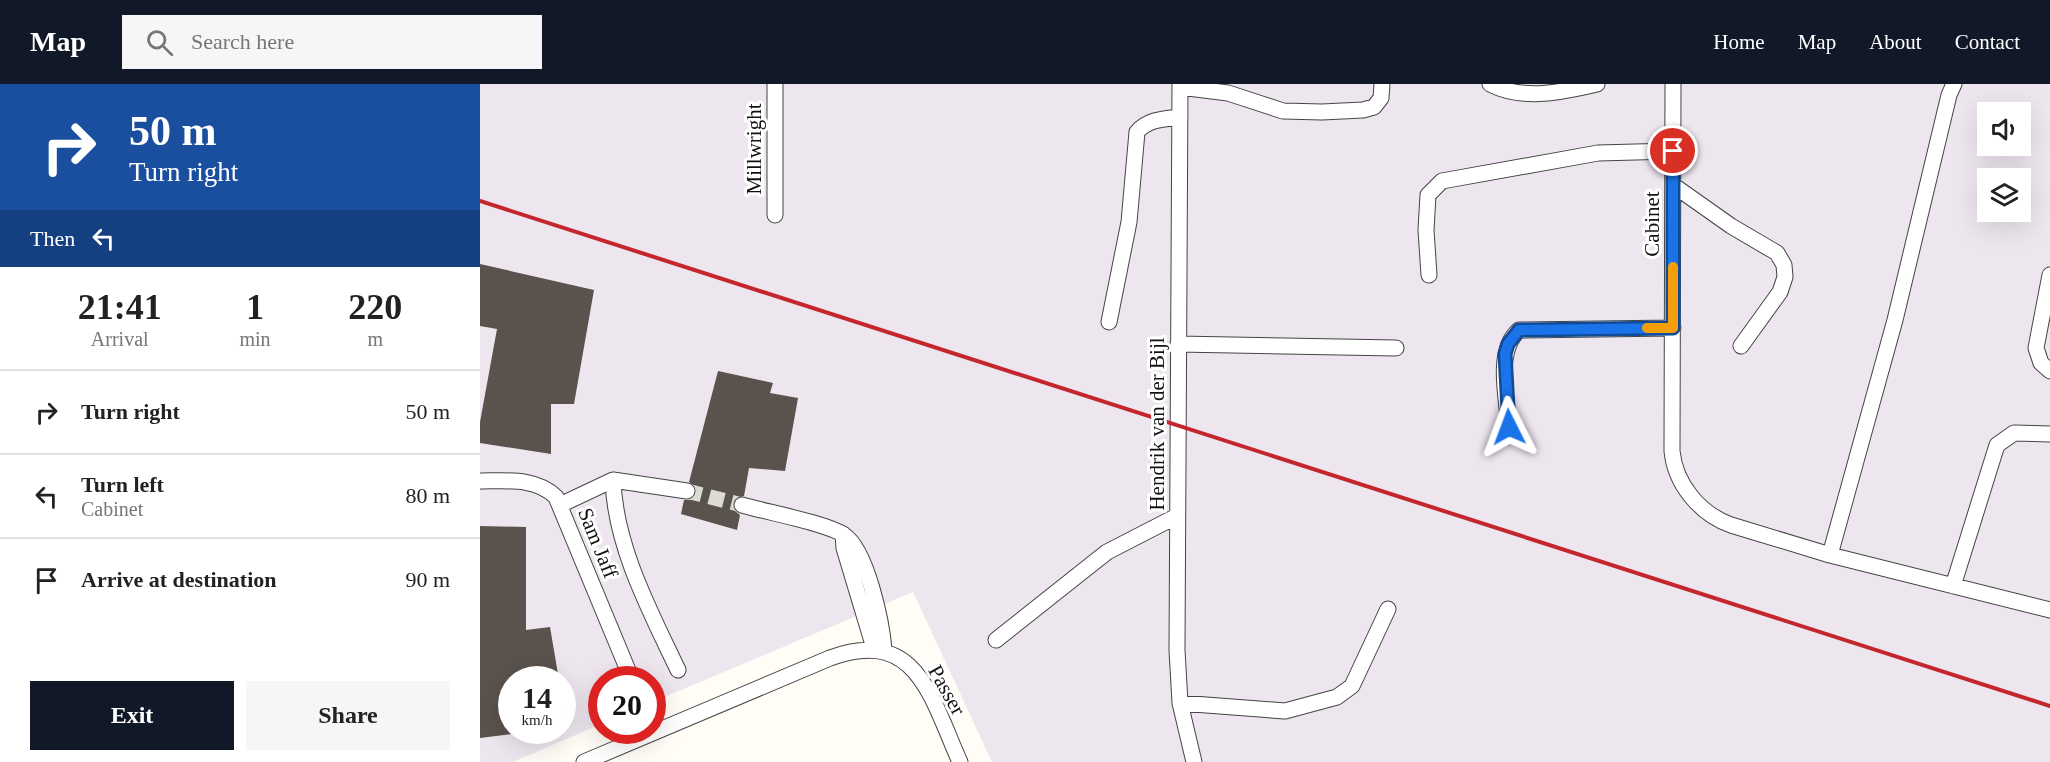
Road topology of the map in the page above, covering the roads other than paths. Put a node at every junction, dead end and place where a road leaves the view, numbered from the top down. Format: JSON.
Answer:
{"nodes":[{"id":1,"x":775,"y":84,"type":"edge"},
{"id":2,"x":1383,"y":84,"type":"edge"},
{"id":3,"x":1490,"y":84,"type":"edge"},
{"id":4,"x":1597,"y":84,"type":"edge"},
{"id":5,"x":1673,"y":84,"type":"edge"},
{"id":6,"x":1954,"y":84,"type":"edge"},
{"id":7,"x":1180,"y":85,"type":"edge"},
{"id":8,"x":1180,"y":117,"type":"junction"},
{"id":9,"x":1673,"y":151,"type":"junction"},
{"id":10,"x":1673,"y":185,"type":"junction"},
{"id":11,"x":775,"y":215,"type":"dead end"},
{"id":12,"x":1429,"y":275,"type":"dead end"},
{"id":13,"x":2050,"y":275,"type":"edge"},
{"id":14,"x":1109,"y":322,"type":"dead end"},
{"id":15,"x":1673,"y":328,"type":"junction"},
{"id":16,"x":1178,"y":344,"type":"junction"},
{"id":17,"x":1741,"y":346,"type":"dead end"},
{"id":18,"x":1396,"y":348,"type":"dead end"},
{"id":19,"x":2050,"y":371,"type":"edge"},
{"id":20,"x":1509,"y":427,"type":"dead end"},
{"id":21,"x":2050,"y":434,"type":"edge"},
{"id":22,"x":614,"y":480,"type":"junction"},
{"id":23,"x":480,"y":481,"type":"edge"},
{"id":24,"x":687,"y":491,"type":"tunnel mouth"},
{"id":25,"x":560,"y":505,"type":"junction"},
{"id":26,"x":742,"y":505,"type":"tunnel mouth"},
{"id":27,"x":1177,"y":516,"type":"junction"},
{"id":28,"x":1830,"y":555,"type":"junction"},
{"id":29,"x":1953,"y":586,"type":"junction"},
{"id":30,"x":1388,"y":609,"type":"dead end"},
{"id":31,"x":2050,"y":610,"type":"edge"},
{"id":32,"x":996,"y":640,"type":"dead end"},
{"id":33,"x":879,"y":649,"type":"junction"},
{"id":34,"x":626,"y":666,"type":"edge"},
{"id":35,"x":678,"y":670,"type":"dead end"},
{"id":36,"x":1180,"y":703,"type":"junction"},
{"id":37,"x":666,"y":726,"type":"edge"},
{"id":38,"x":624,"y":744,"type":"edge"},
{"id":39,"x":584,"y":762,"type":"edge"},
{"id":40,"x":960,"y":762,"type":"edge"},
{"id":41,"x":1194,"y":762,"type":"edge"}],
"edges":[{"from":1,"to":11,"type":"street","name":"Millwright"},
{"from":2,"to":7,"type":"street"},
{"from":3,"to":4,"type":"street"},
{"from":5,"to":9,"type":"street","name":"Cabinet"},
{"from":6,"to":28,"type":"street"},
{"from":7,"to":8,"type":"street","name":"Hendrik van der Bijl"},
{"from":8,"to":14,"type":"street"},
{"from":8,"to":16,"type":"street","name":"Hendrik van der Bijl"},
{"from":9,"to":10,"type":"street","name":"Cabinet"},
{"from":9,"to":12,"type":"street"},
{"from":10,"to":15,"type":"street","name":"Cabinet"},
{"from":10,"to":17,"type":"street"},
{"from":13,"to":19,"type":"street"},
{"from":15,"to":20,"type":"street"},
{"from":15,"to":28,"type":"street","name":"Cabinet"},
{"from":16,"to":18,"type":"street"},
{"from":16,"to":27,"type":"street","name":"Hendrik van der Bijl"},
{"from":21,"to":29,"type":"street"},
{"from":22,"to":24,"type":"street"},
{"from":22,"to":25,"type":"street"},
{"from":22,"to":35,"type":"street"},
{"from":23,"to":25,"type":"street","name":"Sam Jaff"},
{"from":25,"to":34,"type":"street","name":"Sam Jaff"},
{"from":26,"to":33,"type":"street"},
{"from":27,"to":32,"type":"street"},
{"from":27,"to":36,"type":"street","name":"Hendrik van der Bijl"},
{"from":28,"to":29,"type":"street","name":"Cabinet"},
{"from":29,"to":31,"type":"street","name":"Cabinet"},
{"from":30,"to":36,"type":"street"},
{"from":33,"to":37,"type":"street"},
{"from":33,"to":40,"type":"street","name":"Passer"},
{"from":36,"to":41,"type":"street","name":"Hendrik van der Bijl"},
{"from":38,"to":39,"type":"street"}]}
